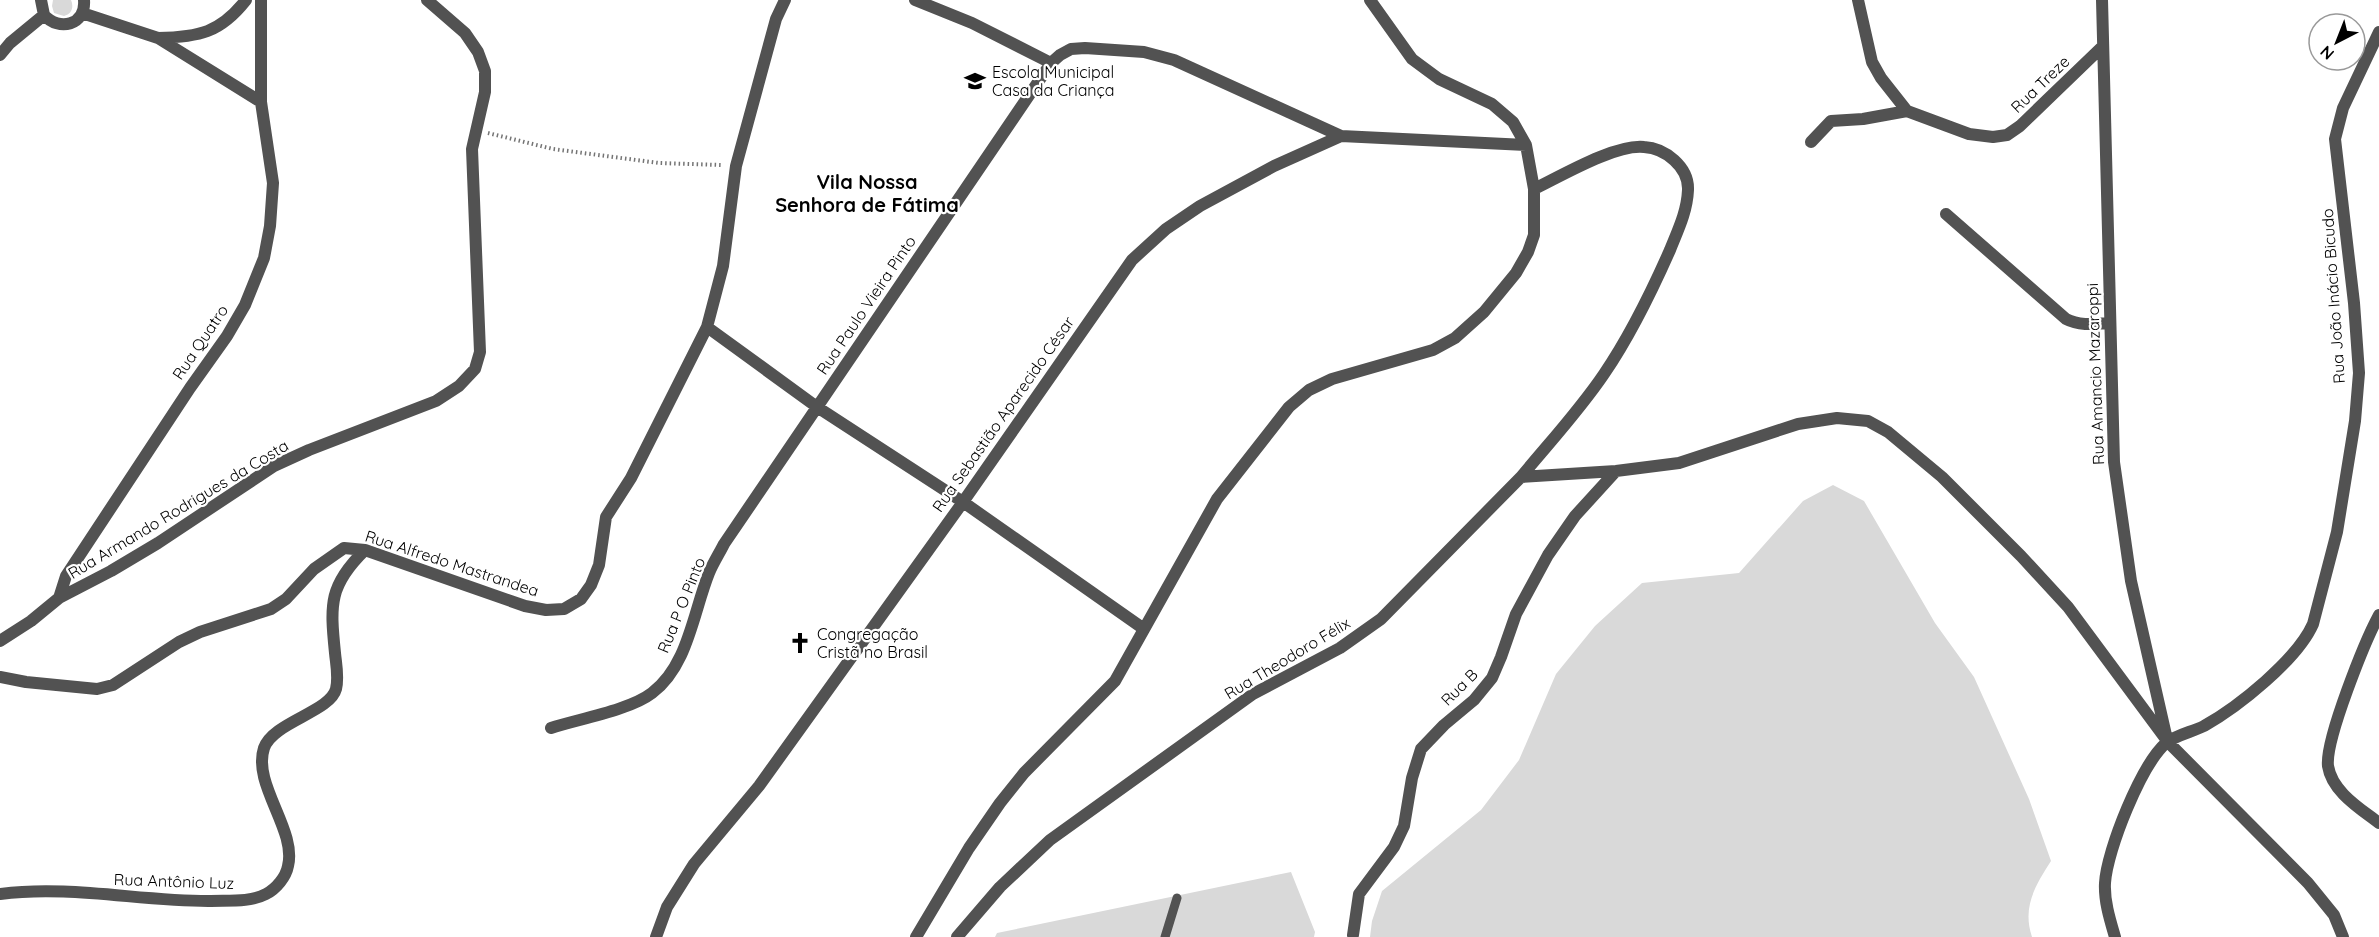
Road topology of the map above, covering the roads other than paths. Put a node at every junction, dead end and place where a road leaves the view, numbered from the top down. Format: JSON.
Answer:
{"nodes":[{"id":1,"x":41,"y":0,"type":"edge"},
{"id":2,"x":246,"y":0,"type":"edge"},
{"id":3,"x":261,"y":0,"type":"edge"},
{"id":4,"x":427,"y":0,"type":"edge"},
{"id":5,"x":785,"y":0,"type":"edge"},
{"id":6,"x":915,"y":0,"type":"edge"},
{"id":7,"x":1370,"y":0,"type":"edge"},
{"id":8,"x":1858,"y":0,"type":"edge"},
{"id":9,"x":2102,"y":0,"type":"edge"},
{"id":10,"x":83,"y":6,"type":"edge"},
{"id":11,"x":44,"y":15,"type":"junction"},
{"id":12,"x":2379,"y":32,"type":"edge"},
{"id":13,"x":158,"y":38,"type":"junction"},
{"id":14,"x":2103,"y":46,"type":"junction"},
{"id":15,"x":0,"y":55,"type":"edge"},
{"id":16,"x":1051,"y":63,"type":"junction"},
{"id":17,"x":261,"y":102,"type":"junction"},
{"id":18,"x":1907,"y":111,"type":"junction"},
{"id":19,"x":1341,"y":136,"type":"junction"},
{"id":20,"x":1811,"y":142,"type":"dead end"},
{"id":21,"x":1526,"y":145,"type":"junction"},
{"id":22,"x":1534,"y":189,"type":"junction"},
{"id":23,"x":1946,"y":214,"type":"dead end"},
{"id":24,"x":2110,"y":323,"type":"junction"},
{"id":25,"x":707,"y":327,"type":"junction"},
{"id":26,"x":817,"y":407,"type":"junction"},
{"id":27,"x":1616,"y":471,"type":"junction"},
{"id":28,"x":1521,"y":477,"type":"junction"},
{"id":29,"x":963,"y":502,"type":"junction"},
{"id":30,"x":366,"y":550,"type":"junction"},
{"id":31,"x":59,"y":598,"type":"junction"},
{"id":32,"x":2379,"y":615,"type":"edge"},
{"id":33,"x":1144,"y":629,"type":"junction"},
{"id":34,"x":0,"y":641,"type":"edge"},
{"id":35,"x":0,"y":677,"type":"edge"},
{"id":36,"x":551,"y":728,"type":"dead end"},
{"id":37,"x":2168,"y":742,"type":"junction"},
{"id":38,"x":2379,"y":823,"type":"edge"},
{"id":39,"x":0,"y":894,"type":"edge"},
{"id":40,"x":1177,"y":898,"type":"dead end"},
{"id":41,"x":1353,"y":935,"type":"dead end"},
{"id":42,"x":656,"y":937,"type":"edge"},
{"id":43,"x":916,"y":937,"type":"edge"},
{"id":44,"x":957,"y":937,"type":"edge"},
{"id":45,"x":1165,"y":937,"type":"edge"},
{"id":46,"x":2115,"y":937,"type":"edge"},
{"id":47,"x":2343,"y":937,"type":"edge"}],
"edges":[{"from":1,"to":11,"type":"street"},
{"from":2,"to":13,"type":"street"},
{"from":3,"to":17,"type":"street","name":"Rua Quatro"},
{"from":4,"to":31,"type":"street","name":"Rua Armando Rodrigues da Costa"},
{"from":5,"to":25,"type":"street","name":"Rua Alfredo Mastrandea"},
{"from":6,"to":16,"type":"street"},
{"from":7,"to":21,"type":"street"},
{"from":8,"to":18,"type":"street"},
{"from":9,"to":14,"type":"street","name":"Rua Amancio Mazaroppi"},
{"from":10,"to":11,"type":"street"},
{"from":10,"to":13,"type":"street"},
{"from":11,"to":15,"type":"street"},
{"from":12,"to":37,"type":"street","name":"Rua João Inácio Bicudo"},
{"from":13,"to":17,"type":"street"},
{"from":14,"to":18,"type":"street","name":"Rua Treze"},
{"from":14,"to":24,"type":"street","name":"Rua Amancio Mazaroppi"},
{"from":16,"to":19,"type":"street","name":"Rua Paulo Vieira Pinto"},
{"from":16,"to":26,"type":"street","name":"Rua Paulo Vieira Pinto"},
{"from":17,"to":31,"type":"street","name":"Rua Quatro"},
{"from":18,"to":20,"type":"street"},
{"from":19,"to":21,"type":"street","name":"Rua Sebastião Aparecido César"},
{"from":19,"to":29,"type":"street","name":"Rua Sebastião Aparecido César"},
{"from":21,"to":22,"type":"street"},
{"from":22,"to":28,"type":"street","name":"Rua Theodoro Félix"},
{"from":22,"to":33,"type":"street"},
{"from":23,"to":24,"type":"street"},
{"from":24,"to":37,"type":"street","name":"Rua Amancio Mazaroppi"},
{"from":25,"to":26,"type":"street"},
{"from":25,"to":30,"type":"street","name":"Rua Alfredo Mastrandea"},
{"from":26,"to":29,"type":"street"},
{"from":26,"to":36,"type":"street","name":"Rua P O Pinto"},
{"from":27,"to":28,"type":"street"},
{"from":27,"to":37,"type":"street"},
{"from":27,"to":41,"type":"street","name":"Rua B"},
{"from":28,"to":44,"type":"street","name":"Rua Theodoro Félix"},
{"from":29,"to":33,"type":"street"},
{"from":29,"to":42,"type":"street","name":"Rua Sebastião Aparecido César"},
{"from":30,"to":35,"type":"street","name":"Rua Alfredo Mastrandea"},
{"from":30,"to":39,"type":"street","name":"Rua Antônio Luz"},
{"from":31,"to":34,"type":"street","name":"Rua Quatro"},
{"from":32,"to":38,"type":"street"},
{"from":33,"to":43,"type":"street"},
{"from":37,"to":46,"type":"street"},
{"from":37,"to":47,"type":"street"},
{"from":40,"to":45,"type":"lane"}]}
